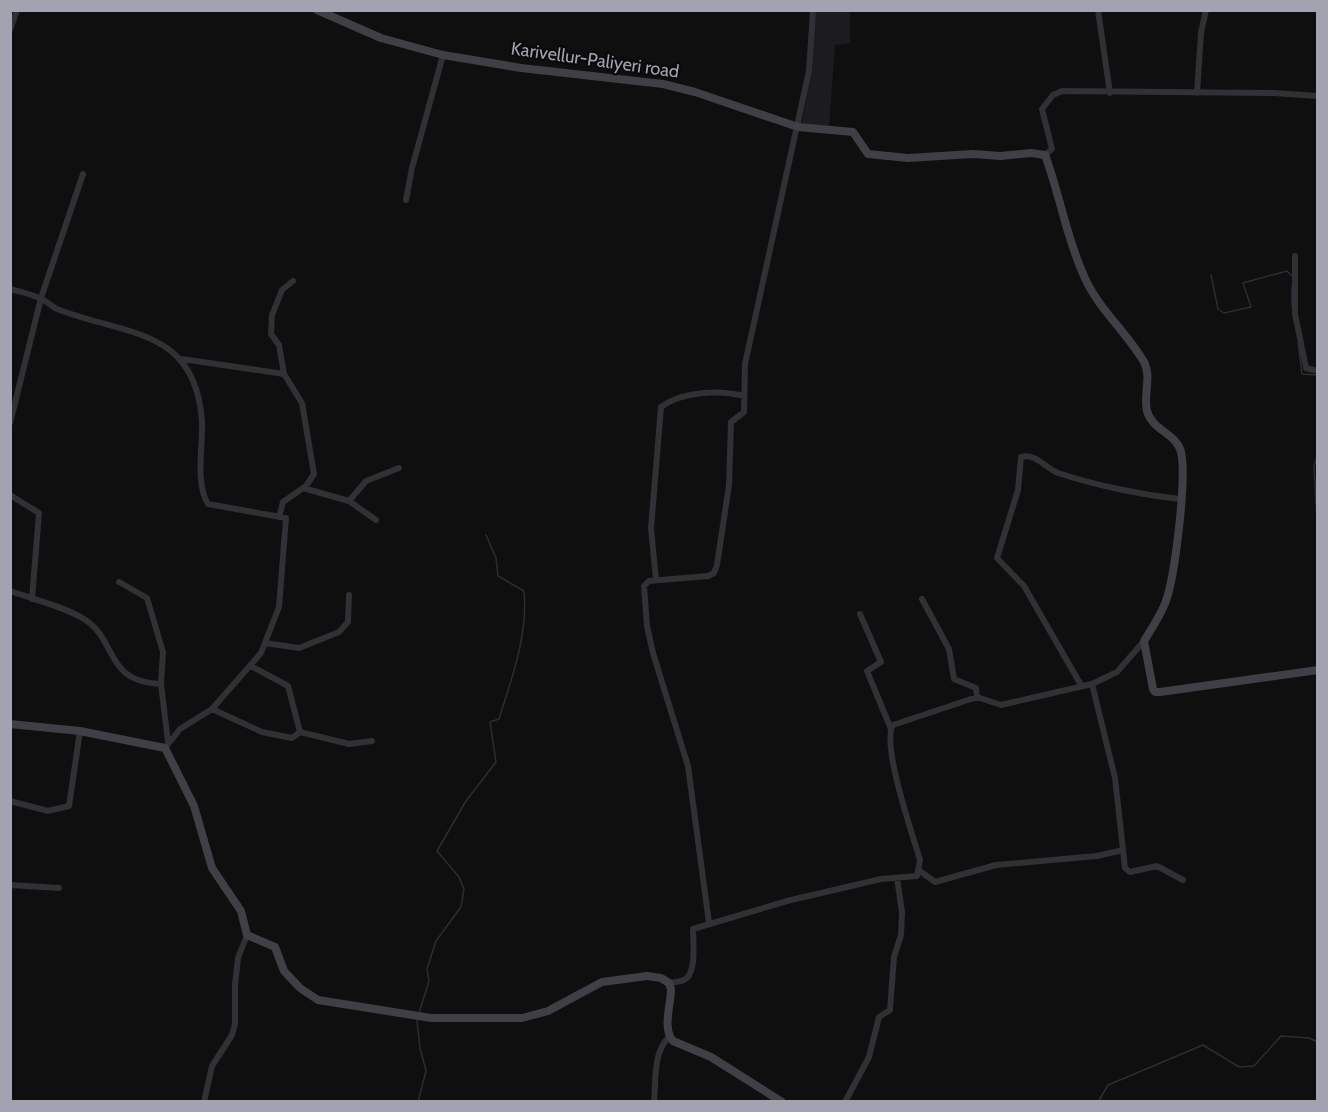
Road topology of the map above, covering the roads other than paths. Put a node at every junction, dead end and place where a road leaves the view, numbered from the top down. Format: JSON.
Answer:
{"nodes":[{"id":1,"x":16,"y":10,"type":"edge"},
{"id":2,"x":317,"y":10,"type":"edge"},
{"id":3,"x":813,"y":10,"type":"edge"},
{"id":4,"x":1098,"y":10,"type":"edge"},
{"id":5,"x":1206,"y":10,"type":"edge"},
{"id":6,"x":10,"y":30,"type":"edge"},
{"id":7,"x":443,"y":55,"type":"junction"},
{"id":8,"x":1110,"y":93,"type":"junction"},
{"id":9,"x":1197,"y":93,"type":"junction"},
{"id":10,"x":1317,"y":96,"type":"edge"},
{"id":11,"x":798,"y":127,"type":"junction"},
{"id":12,"x":1045,"y":155,"type":"junction"},
{"id":13,"x":83,"y":174,"type":"dead end"},
{"id":14,"x":406,"y":200,"type":"dead end"},
{"id":15,"x":1295,"y":256,"type":"dead end"},
{"id":16,"x":293,"y":281,"type":"dead end"},
{"id":17,"x":10,"y":290,"type":"edge"},
{"id":18,"x":41,"y":298,"type":"junction"},
{"id":19,"x":182,"y":359,"type":"junction"},
{"id":20,"x":1317,"y":371,"type":"edge"},
{"id":21,"x":284,"y":374,"type":"junction"},
{"id":22,"x":744,"y":396,"type":"junction"},
{"id":23,"x":10,"y":423,"type":"edge"},
{"id":24,"x":399,"y":468,"type":"dead end"},
{"id":25,"x":303,"y":488,"type":"junction"},
{"id":26,"x":10,"y":495,"type":"edge"},
{"id":27,"x":1180,"y":499,"type":"junction"},
{"id":28,"x":349,"y":501,"type":"junction"},
{"id":29,"x":279,"y":517,"type":"junction"},
{"id":30,"x":376,"y":520,"type":"dead end"},
{"id":31,"x":656,"y":580,"type":"junction"},
{"id":32,"x":119,"y":582,"type":"dead end"},
{"id":33,"x":10,"y":591,"type":"edge"},
{"id":34,"x":349,"y":595,"type":"dead end"},
{"id":35,"x":32,"y":599,"type":"junction"},
{"id":36,"x":922,"y":599,"type":"dead end"},
{"id":37,"x":860,"y":614,"type":"dead end"},
{"id":38,"x":1144,"y":641,"type":"junction"},
{"id":39,"x":265,"y":644,"type":"junction"},
{"id":40,"x":250,"y":666,"type":"junction"},
{"id":41,"x":1317,"y":670,"type":"edge"},
{"id":42,"x":161,"y":684,"type":"junction"},
{"id":43,"x":1092,"y":684,"type":"junction"},
{"id":44,"x":1081,"y":685,"type":"junction"},
{"id":45,"x":977,"y":697,"type":"junction"},
{"id":46,"x":212,"y":709,"type":"junction"},
{"id":47,"x":10,"y":723,"type":"edge"},
{"id":48,"x":891,"y":729,"type":"junction"},
{"id":49,"x":80,"y":731,"type":"junction"},
{"id":50,"x":300,"y":732,"type":"junction"},
{"id":51,"x":372,"y":741,"type":"dead end"},
{"id":52,"x":166,"y":745,"type":"junction"},
{"id":53,"x":10,"y":801,"type":"edge"},
{"id":54,"x":1123,"y":850,"type":"junction"},
{"id":55,"x":920,"y":871,"type":"junction"},
{"id":56,"x":897,"y":878,"type":"junction"},
{"id":57,"x":1183,"y":880,"type":"dead end"},
{"id":58,"x":10,"y":885,"type":"edge"},
{"id":59,"x":59,"y":888,"type":"dead end"},
{"id":60,"x":709,"y":924,"type":"junction"},
{"id":61,"x":247,"y":935,"type":"junction"},
{"id":62,"x":669,"y":983,"type":"junction"},
{"id":63,"x":669,"y":1037,"type":"junction"},
{"id":64,"x":204,"y":1101,"type":"edge"},
{"id":65,"x":654,"y":1101,"type":"edge"},
{"id":66,"x":782,"y":1101,"type":"edge"},
{"id":67,"x":845,"y":1101,"type":"edge"}],
"edges":[{"from":1,"to":6,"type":"street"},
{"from":2,"to":7,"type":"main road","name":"Karivellur-Paliyeri road"},
{"from":3,"to":11,"type":"street"},
{"from":4,"to":8,"type":"street"},
{"from":5,"to":9,"type":"street"},
{"from":7,"to":11,"type":"main road","name":"Karivellur-Paliyeri road"},
{"from":7,"to":14,"type":"street"},
{"from":8,"to":9,"type":"street"},
{"from":8,"to":12,"type":"street"},
{"from":9,"to":10,"type":"street"},
{"from":11,"to":12,"type":"main road","name":"Karivellur-Paliyeri road"},
{"from":11,"to":22,"type":"street"},
{"from":12,"to":27,"type":"main road"},
{"from":13,"to":18,"type":"street"},
{"from":15,"to":20,"type":"street"},
{"from":16,"to":21,"type":"street"},
{"from":17,"to":18,"type":"street"},
{"from":18,"to":19,"type":"street"},
{"from":18,"to":23,"type":"street"},
{"from":19,"to":21,"type":"street"},
{"from":19,"to":29,"type":"street"},
{"from":21,"to":25,"type":"street"},
{"from":22,"to":31,"type":"street"},
{"from":22,"to":31,"type":"street"},
{"from":24,"to":28,"type":"street"},
{"from":25,"to":28,"type":"street"},
{"from":25,"to":29,"type":"street"},
{"from":26,"to":35,"type":"street"},
{"from":27,"to":38,"type":"main road"},
{"from":27,"to":44,"type":"street"},
{"from":28,"to":30,"type":"street"},
{"from":29,"to":39,"type":"street"},
{"from":31,"to":60,"type":"street"},
{"from":32,"to":42,"type":"street"},
{"from":33,"to":35,"type":"street"},
{"from":34,"to":39,"type":"street"},
{"from":35,"to":42,"type":"street"},
{"from":36,"to":45,"type":"street"},
{"from":37,"to":48,"type":"street"},
{"from":38,"to":41,"type":"main road"},
{"from":38,"to":43,"type":"street"},
{"from":39,"to":40,"type":"street"},
{"from":40,"to":46,"type":"street"},
{"from":40,"to":50,"type":"street"},
{"from":42,"to":52,"type":"street"},
{"from":43,"to":44,"type":"street"},
{"from":43,"to":54,"type":"street"},
{"from":44,"to":45,"type":"street"},
{"from":45,"to":48,"type":"street"},
{"from":46,"to":50,"type":"street"},
{"from":46,"to":52,"type":"street"},
{"from":47,"to":49,"type":"main road"},
{"from":48,"to":55,"type":"street"},
{"from":49,"to":52,"type":"main road"},
{"from":49,"to":53,"type":"street"},
{"from":50,"to":51,"type":"street"},
{"from":52,"to":61,"type":"main road"},
{"from":54,"to":55,"type":"street"},
{"from":54,"to":57,"type":"street"},
{"from":55,"to":56,"type":"street"},
{"from":56,"to":60,"type":"street"},
{"from":56,"to":67,"type":"street"},
{"from":58,"to":59,"type":"street"},
{"from":60,"to":62,"type":"street"},
{"from":61,"to":62,"type":"main road"},
{"from":61,"to":64,"type":"street"},
{"from":62,"to":63,"type":"main road"},
{"from":63,"to":65,"type":"street"},
{"from":63,"to":66,"type":"main road"}]}
